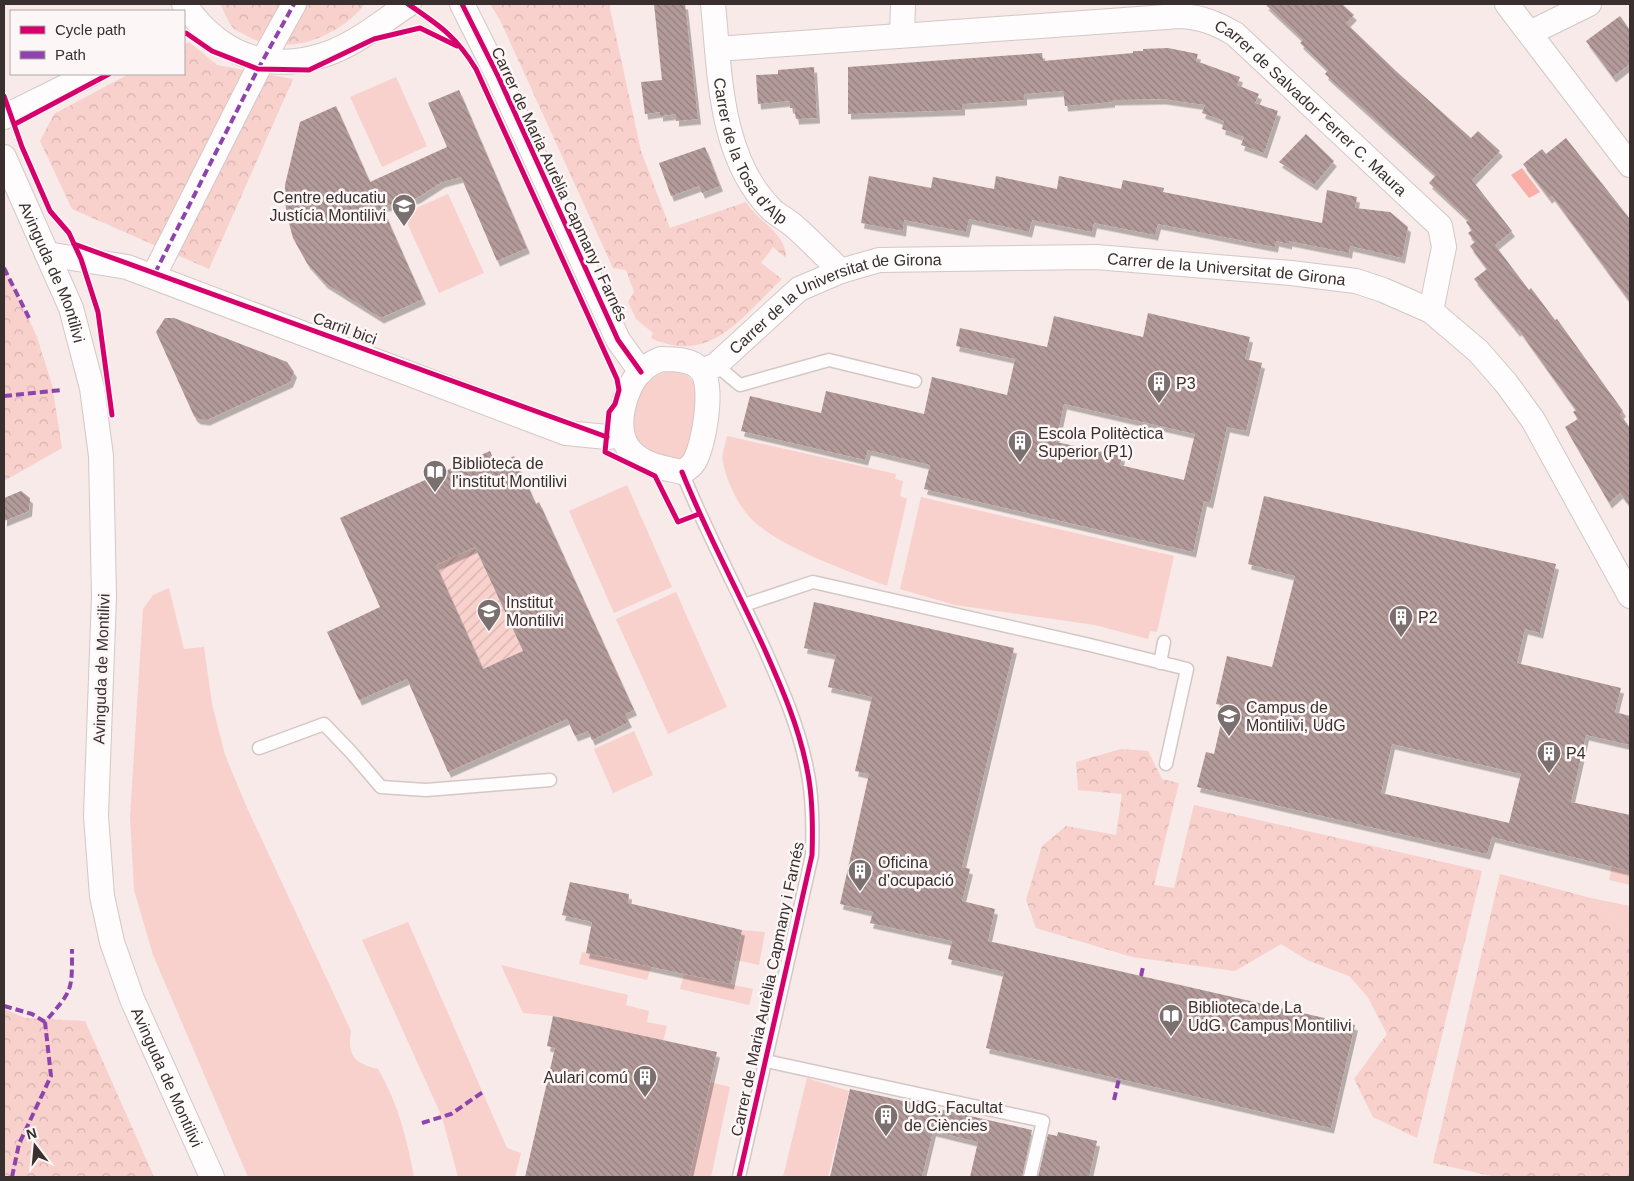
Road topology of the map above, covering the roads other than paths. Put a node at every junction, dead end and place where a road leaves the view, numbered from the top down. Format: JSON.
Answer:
{"nodes":[{"id":1,"x":294,"y":4,"type":"edge"},
{"id":2,"x":409,"y":4,"type":"edge"},
{"id":3,"x":462,"y":4,"type":"edge"},
{"id":4,"x":713,"y":4,"type":"edge"},
{"id":5,"x":903,"y":4,"type":"edge"},
{"id":6,"x":1507,"y":4,"type":"edge"},
{"id":7,"x":1589,"y":4,"type":"edge"},
{"id":8,"x":188,"y":16,"type":"edge"},
{"id":9,"x":1530,"y":33,"type":"junction"},
{"id":10,"x":902,"y":35,"type":"junction"},
{"id":11,"x":717,"y":48,"type":"junction"},
{"id":12,"x":263,"y":60,"type":"junction"},
{"id":13,"x":89,"y":75,"type":"edge"},
{"id":14,"x":4,"y":117,"type":"edge"},
{"id":15,"x":4,"y":157,"type":"edge"},
{"id":16,"x":1630,"y":165,"type":"edge"},
{"id":17,"x":47,"y":254,"type":"junction"},
{"id":18,"x":841,"y":271,"type":"junction"},
{"id":19,"x":155,"y":273,"type":"dead end"},
{"id":20,"x":1431,"y":311,"type":"junction"},
{"id":21,"x":709,"y":368,"type":"junction"},
{"id":22,"x":641,"y":372,"type":"junction"},
{"id":23,"x":915,"y":381,"type":"dead end"},
{"id":24,"x":622,"y":435,"type":"junction"},
{"id":25,"x":682,"y":472,"type":"junction"},
{"id":26,"x":1630,"y":596,"type":"edge"},
{"id":27,"x":744,"y":605,"type":"junction"},
{"id":28,"x":1164,"y":642,"type":"dead end"},
{"id":29,"x":1160,"y":663,"type":"junction"},
{"id":30,"x":259,"y":748,"type":"dead end"},
{"id":31,"x":1166,"y":764,"type":"dead end"},
{"id":32,"x":550,"y":780,"type":"dead end"},
{"id":33,"x":766,"y":1061,"type":"junction"},
{"id":34,"x":212,"y":1177,"type":"edge"},
{"id":35,"x":739,"y":1177,"type":"edge"},
{"id":36,"x":1030,"y":1177,"type":"edge"}],
"edges":[{"from":1,"to":12,"type":"street"},
{"from":2,"to":12,"type":"street"},
{"from":3,"to":22,"type":"street","name":"Carrer de Maria Aurèlia Capmany i Farnés"},
{"from":4,"to":11,"type":"street","name":"Carrer de la Tosa d'Alp"},
{"from":5,"to":10,"type":"street"},
{"from":6,"to":9,"type":"street"},
{"from":7,"to":9,"type":"street"},
{"from":8,"to":12,"type":"street"},
{"from":9,"to":16,"type":"street"},
{"from":10,"to":11,"type":"street","name":"Carrer de Salvador Ferrer C. Maura"},
{"from":10,"to":20,"type":"street","name":"Carrer de Salvador Ferrer C. Maura"},
{"from":11,"to":18,"type":"street","name":"Carrer de la Tosa d'Alp"},
{"from":12,"to":19,"type":"street"},
{"from":13,"to":14,"type":"street"},
{"from":15,"to":17,"type":"street","name":"Avinguda de Montilivi"},
{"from":17,"to":24,"type":"street"},
{"from":17,"to":34,"type":"street","name":"Avinguda de Montilivi"},
{"from":18,"to":20,"type":"street","name":"Carrer de la Universitat de Girona"},
{"from":18,"to":21,"type":"street","name":"Carrer de la Universitat de Girona"},
{"from":20,"to":26,"type":"street","name":"Carrer de la Universitat de Girona"},
{"from":21,"to":22,"type":"street"},
{"from":21,"to":23,"type":"lane"},
{"from":21,"to":25,"type":"street"},
{"from":22,"to":24,"type":"street"},
{"from":24,"to":25,"type":"street"},
{"from":25,"to":27,"type":"lane","name":"Carrer de Maria Aurèlia Capmany i Farnés"},
{"from":27,"to":29,"type":"lane"},
{"from":27,"to":33,"type":"lane","name":"Carrer de Maria Aurèlia Capmany i Farnés"},
{"from":28,"to":29,"type":"lane"},
{"from":29,"to":31,"type":"lane"},
{"from":30,"to":32,"type":"lane"},
{"from":33,"to":35,"type":"lane","name":"Carrer de Maria Aurèlia Capmany i Farnés"},
{"from":33,"to":36,"type":"lane"}]}
